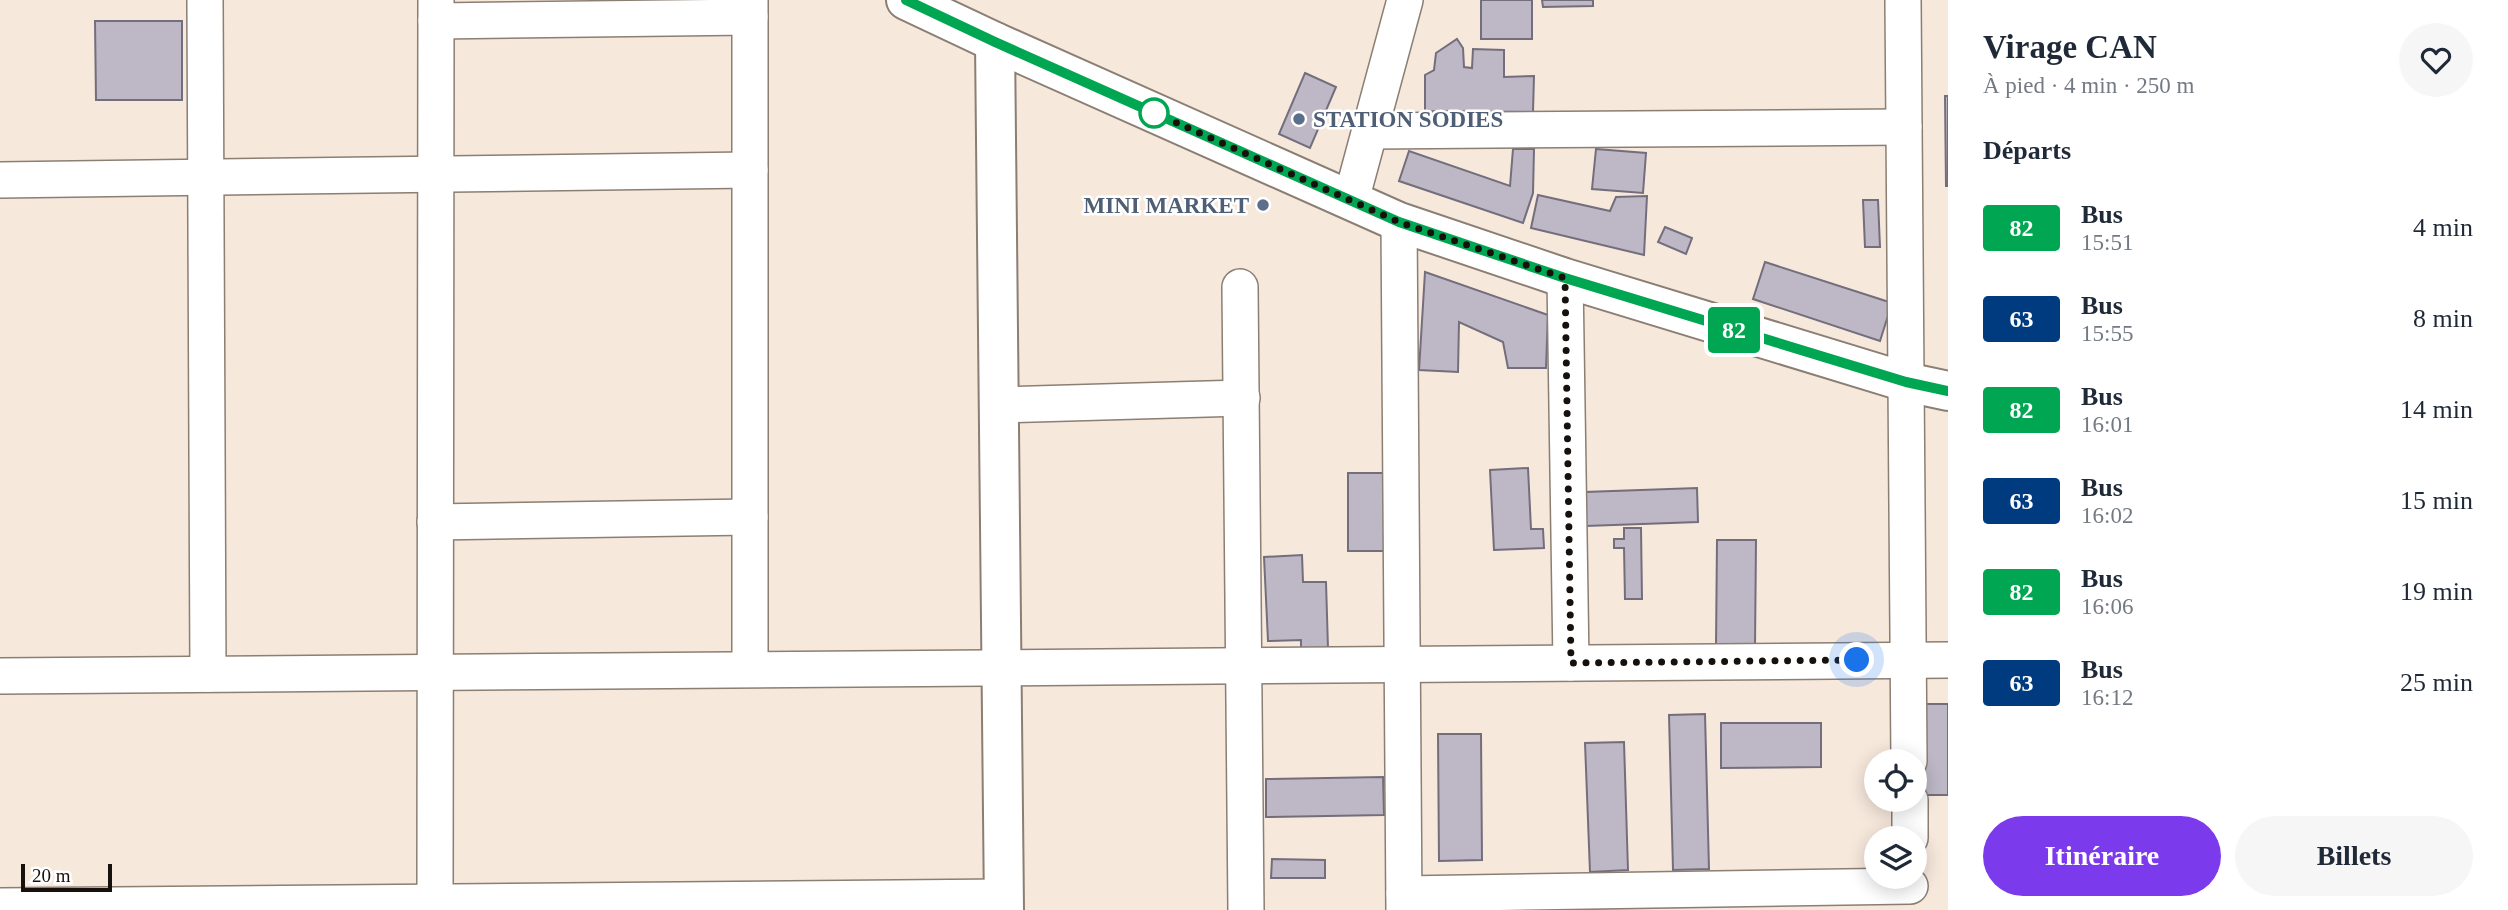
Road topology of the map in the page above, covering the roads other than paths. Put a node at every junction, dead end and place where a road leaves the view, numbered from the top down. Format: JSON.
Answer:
{"nodes":[{"id":1,"x":205,"y":0,"type":"edge"},
{"id":2,"x":906,"y":0,"type":"edge"},
{"id":3,"x":1405,"y":0,"type":"edge"},
{"id":4,"x":1903,"y":0,"type":"edge"},
{"id":5,"x":750,"y":8,"type":"edge"},
{"id":6,"x":436,"y":10,"type":"edge"},
{"id":7,"x":995,"y":42,"type":"junction"},
{"id":8,"x":1904,"y":127,"type":"junction"},
{"id":9,"x":1370,"y":131,"type":"junction"},
{"id":10,"x":750,"y":170,"type":"junction"},
{"id":11,"x":436,"y":174,"type":"junction"},
{"id":12,"x":206,"y":177,"type":"junction"},
{"id":13,"x":0,"y":180,"type":"edge"},
{"id":14,"x":1351,"y":200,"type":"junction"},
{"id":15,"x":1399,"y":222,"type":"junction"},
{"id":16,"x":1565,"y":278,"type":"junction"},
{"id":17,"x":1240,"y":286,"type":"dead end"},
{"id":18,"x":1906,"y":382,"type":"junction"},
{"id":19,"x":1948,"y":391,"type":"edge"},
{"id":20,"x":1242,"y":398,"type":"junction"},
{"id":21,"x":999,"y":405,"type":"junction"},
{"id":22,"x":750,"y":517,"type":"junction"},
{"id":23,"x":435,"y":522,"type":"junction"},
{"id":24,"x":1909,"y":660,"type":"junction"},
{"id":25,"x":1948,"y":660,"type":"edge"},
{"id":26,"x":1571,"y":663,"type":"junction"},
{"id":27,"x":1402,"y":664,"type":"junction"},
{"id":28,"x":1244,"y":666,"type":"junction"},
{"id":29,"x":1002,"y":667,"type":"junction"},
{"id":30,"x":750,"y":669,"type":"junction"},
{"id":31,"x":435,"y":672,"type":"junction"},
{"id":32,"x":208,"y":674,"type":"junction"},
{"id":33,"x":0,"y":676,"type":"edge"},
{"id":34,"x":1909,"y":749,"type":"edge"},
{"id":35,"x":1911,"y":891,"type":"edge"},
{"id":36,"x":1568,"y":901,"type":"edge"},
{"id":37,"x":435,"y":902,"type":"junction"},
{"id":38,"x":1404,"y":902,"type":"edge"},
{"id":39,"x":1004,"y":904,"type":"edge"},
{"id":40,"x":0,"y":906,"type":"edge"},
{"id":41,"x":1246,"y":910,"type":"edge"}],
"edges":[{"from":1,"to":12,"type":"street"},
{"from":2,"to":7,"type":"main road"},
{"from":3,"to":9,"type":"street"},
{"from":4,"to":8,"type":"street"},
{"from":5,"to":6,"type":"street"},
{"from":5,"to":10,"type":"street"},
{"from":6,"to":11,"type":"street"},
{"from":7,"to":14,"type":"main road"},
{"from":7,"to":21,"type":"main road"},
{"from":8,"to":9,"type":"street"},
{"from":8,"to":18,"type":"street"},
{"from":9,"to":14,"type":"street"},
{"from":10,"to":11,"type":"street"},
{"from":10,"to":22,"type":"street"},
{"from":11,"to":12,"type":"street"},
{"from":11,"to":23,"type":"street"},
{"from":12,"to":13,"type":"street"},
{"from":12,"to":32,"type":"street"},
{"from":14,"to":15,"type":"main road"},
{"from":15,"to":16,"type":"main road"},
{"from":15,"to":27,"type":"street"},
{"from":16,"to":18,"type":"main road"},
{"from":16,"to":26,"type":"street"},
{"from":17,"to":20,"type":"street"},
{"from":18,"to":19,"type":"main road"},
{"from":18,"to":24,"type":"street"},
{"from":20,"to":21,"type":"street"},
{"from":20,"to":28,"type":"street"},
{"from":21,"to":29,"type":"main road"},
{"from":22,"to":23,"type":"street"},
{"from":22,"to":30,"type":"street"},
{"from":23,"to":31,"type":"street"},
{"from":24,"to":25,"type":"street"},
{"from":24,"to":26,"type":"street"},
{"from":24,"to":34,"type":"street"},
{"from":26,"to":27,"type":"street"},
{"from":27,"to":28,"type":"street"},
{"from":27,"to":38,"type":"street"},
{"from":28,"to":29,"type":"street"},
{"from":28,"to":41,"type":"street"},
{"from":29,"to":30,"type":"street"},
{"from":29,"to":39,"type":"main road"},
{"from":30,"to":31,"type":"street"},
{"from":31,"to":32,"type":"street"},
{"from":31,"to":37,"type":"street"},
{"from":32,"to":33,"type":"street"},
{"from":35,"to":36,"type":"street"},
{"from":36,"to":38,"type":"street"},
{"from":37,"to":39,"type":"street"},
{"from":37,"to":40,"type":"street"}]}
